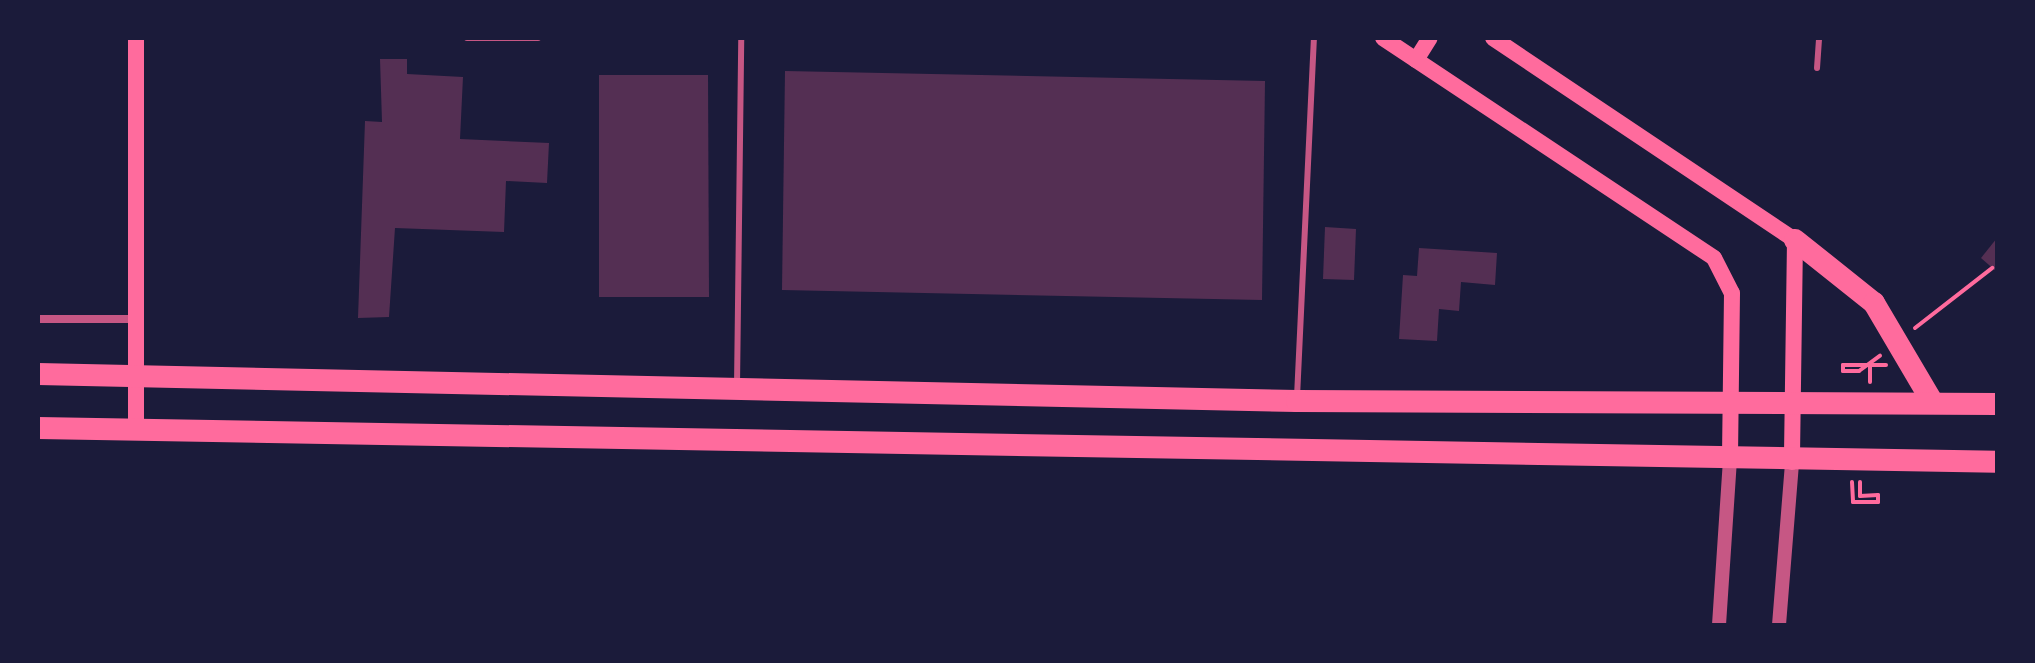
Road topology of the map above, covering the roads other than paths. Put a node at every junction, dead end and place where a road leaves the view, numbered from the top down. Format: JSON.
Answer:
{"nodes":[{"id":1,"x":136,"y":38,"type":"edge"},
{"id":2,"x":467,"y":38,"type":"edge"},
{"id":3,"x":538,"y":38,"type":"edge"},
{"id":4,"x":741,"y":38,"type":"edge"},
{"id":5,"x":1314,"y":38,"type":"edge"},
{"id":6,"x":1383,"y":38,"type":"edge"},
{"id":7,"x":1430,"y":38,"type":"edge"},
{"id":8,"x":1493,"y":38,"type":"edge"},
{"id":9,"x":1819,"y":38,"type":"edge"},
{"id":10,"x":1416,"y":60,"type":"junction"},
{"id":11,"x":1817,"y":68,"type":"dead end"},
{"id":12,"x":1795,"y":240,"type":"junction"},
{"id":13,"x":38,"y":319,"type":"edge"},
{"id":14,"x":135,"y":319,"type":"junction"},
{"id":15,"x":38,"y":374,"type":"edge"},
{"id":16,"x":134,"y":376,"type":"junction"},
{"id":17,"x":737,"y":389,"type":"junction"},
{"id":18,"x":1731,"y":399,"type":"junction"},
{"id":19,"x":1795,"y":400,"type":"junction"},
{"id":20,"x":1297,"y":401,"type":"junction"},
{"id":21,"x":1933,"y":403,"type":"junction"},
{"id":22,"x":1997,"y":404,"type":"edge"},
{"id":23,"x":38,"y":428,"type":"edge"},
{"id":24,"x":136,"y":430,"type":"junction"},
{"id":25,"x":1730,"y":460,"type":"junction"},
{"id":26,"x":1792,"y":462,"type":"junction"},
{"id":27,"x":1997,"y":462,"type":"edge"},
{"id":28,"x":1719,"y":625,"type":"edge"},
{"id":29,"x":1779,"y":625,"type":"edge"}],
"edges":[{"from":1,"to":14,"type":"main road"},
{"from":2,"to":3,"type":"lane"},
{"from":4,"to":17,"type":"lane"},
{"from":5,"to":20,"type":"lane"},
{"from":6,"to":10,"type":"main road"},
{"from":7,"to":10,"type":"main road"},
{"from":8,"to":12,"type":"main road"},
{"from":9,"to":11,"type":"lane"},
{"from":10,"to":18,"type":"main road"},
{"from":12,"to":19,"type":"main road"},
{"from":12,"to":21,"type":"highway"},
{"from":13,"to":14,"type":"street"},
{"from":14,"to":16,"type":"main road"},
{"from":15,"to":16,"type":"highway"},
{"from":16,"to":17,"type":"highway"},
{"from":16,"to":24,"type":"main road"},
{"from":17,"to":20,"type":"highway"},
{"from":18,"to":19,"type":"highway"},
{"from":18,"to":20,"type":"highway"},
{"from":18,"to":25,"type":"main road"},
{"from":19,"to":21,"type":"highway"},
{"from":19,"to":26,"type":"main road"},
{"from":21,"to":22,"type":"highway"},
{"from":23,"to":24,"type":"highway"},
{"from":24,"to":25,"type":"highway"},
{"from":25,"to":26,"type":"highway"},
{"from":25,"to":28,"type":"street"},
{"from":26,"to":27,"type":"highway"},
{"from":26,"to":29,"type":"street"}]}
